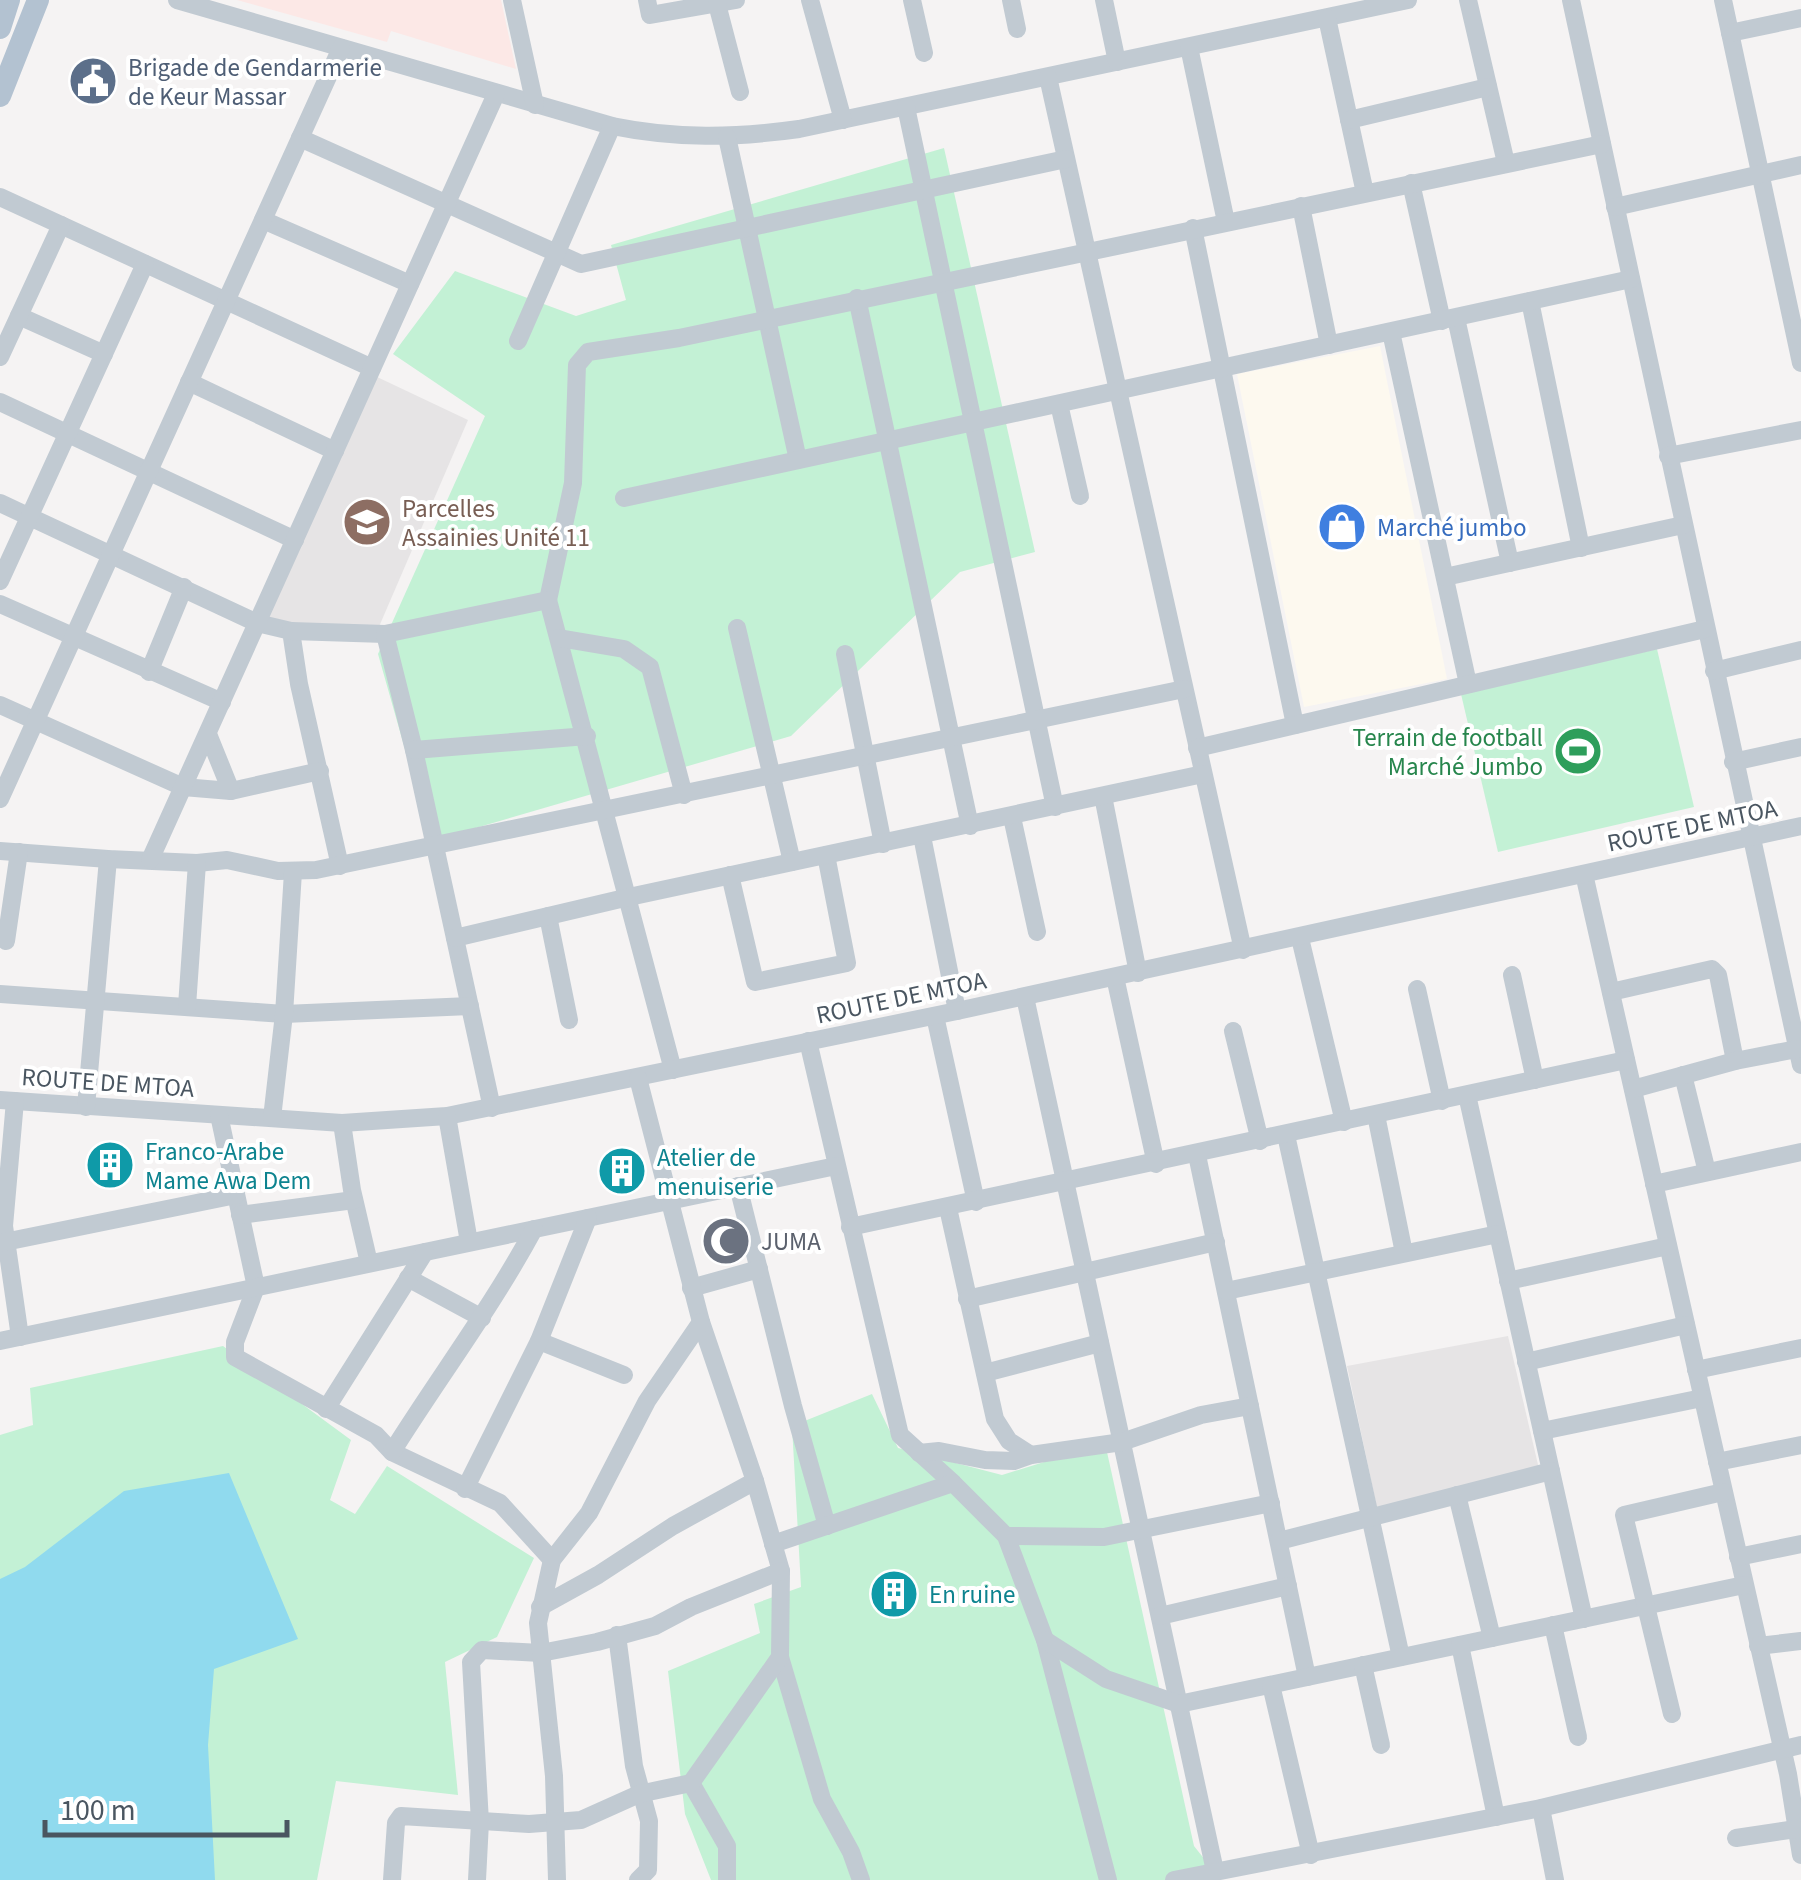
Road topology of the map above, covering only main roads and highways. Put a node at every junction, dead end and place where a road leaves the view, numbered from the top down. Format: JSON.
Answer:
{"nodes":[{"id":1,"x":9,"y":0,"type":"edge"},
{"id":2,"x":38,"y":0,"type":"edge"},
{"id":3,"x":0,"y":28,"type":"edge"},
{"id":4,"x":0,"y":96,"type":"edge"}],
"edges":[{"from":1,"to":3,"type":"main road"},
{"from":2,"to":4,"type":"main road"}]}
